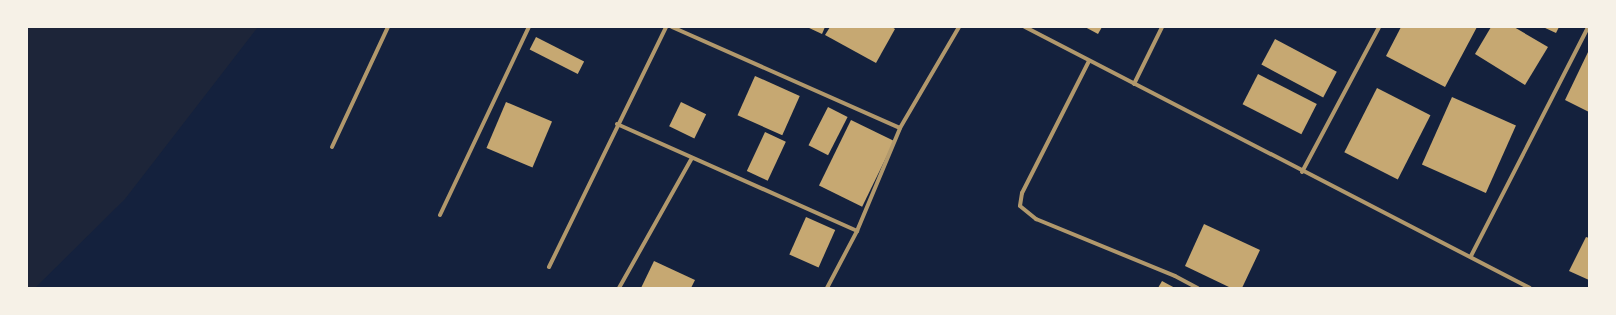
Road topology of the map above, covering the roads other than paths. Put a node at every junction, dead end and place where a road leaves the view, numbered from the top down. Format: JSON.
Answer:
{"nodes":[{"id":1,"x":388,"y":27,"type":"edge"},
{"id":2,"x":529,"y":27,"type":"edge"},
{"id":3,"x":666,"y":27,"type":"edge"},
{"id":4,"x":672,"y":27,"type":"edge"},
{"id":5,"x":959,"y":27,"type":"edge"},
{"id":6,"x":1025,"y":27,"type":"edge"},
{"id":7,"x":1162,"y":27,"type":"edge"},
{"id":8,"x":1379,"y":27,"type":"edge"},
{"id":9,"x":1588,"y":27,"type":"edge"},
{"id":10,"x":1089,"y":61,"type":"junction"},
{"id":11,"x":1134,"y":84,"type":"junction"},
{"id":12,"x":617,"y":124,"type":"junction"},
{"id":13,"x":900,"y":128,"type":"junction"},
{"id":14,"x":332,"y":147,"type":"dead end"},
{"id":15,"x":692,"y":158,"type":"junction"},
{"id":16,"x":1302,"y":172,"type":"junction"},
{"id":17,"x":440,"y":215,"type":"dead end"},
{"id":18,"x":857,"y":231,"type":"junction"},
{"id":19,"x":1471,"y":256,"type":"junction"},
{"id":20,"x":549,"y":267,"type":"dead end"},
{"id":21,"x":619,"y":288,"type":"edge"},
{"id":22,"x":827,"y":288,"type":"edge"},
{"id":23,"x":1198,"y":288,"type":"edge"},
{"id":24,"x":1530,"y":288,"type":"edge"}],
"edges":[{"from":1,"to":14,"type":"street"},
{"from":2,"to":17,"type":"street"},
{"from":3,"to":12,"type":"street"},
{"from":4,"to":13,"type":"street"},
{"from":5,"to":13,"type":"street"},
{"from":6,"to":10,"type":"street"},
{"from":7,"to":11,"type":"street"},
{"from":8,"to":16,"type":"street"},
{"from":9,"to":19,"type":"street"},
{"from":10,"to":11,"type":"street"},
{"from":10,"to":23,"type":"street"},
{"from":11,"to":16,"type":"street"},
{"from":12,"to":15,"type":"street"},
{"from":12,"to":20,"type":"street"},
{"from":13,"to":18,"type":"street"},
{"from":15,"to":18,"type":"street"},
{"from":15,"to":21,"type":"street"},
{"from":16,"to":19,"type":"street"},
{"from":18,"to":22,"type":"street"},
{"from":19,"to":24,"type":"street"}]}
